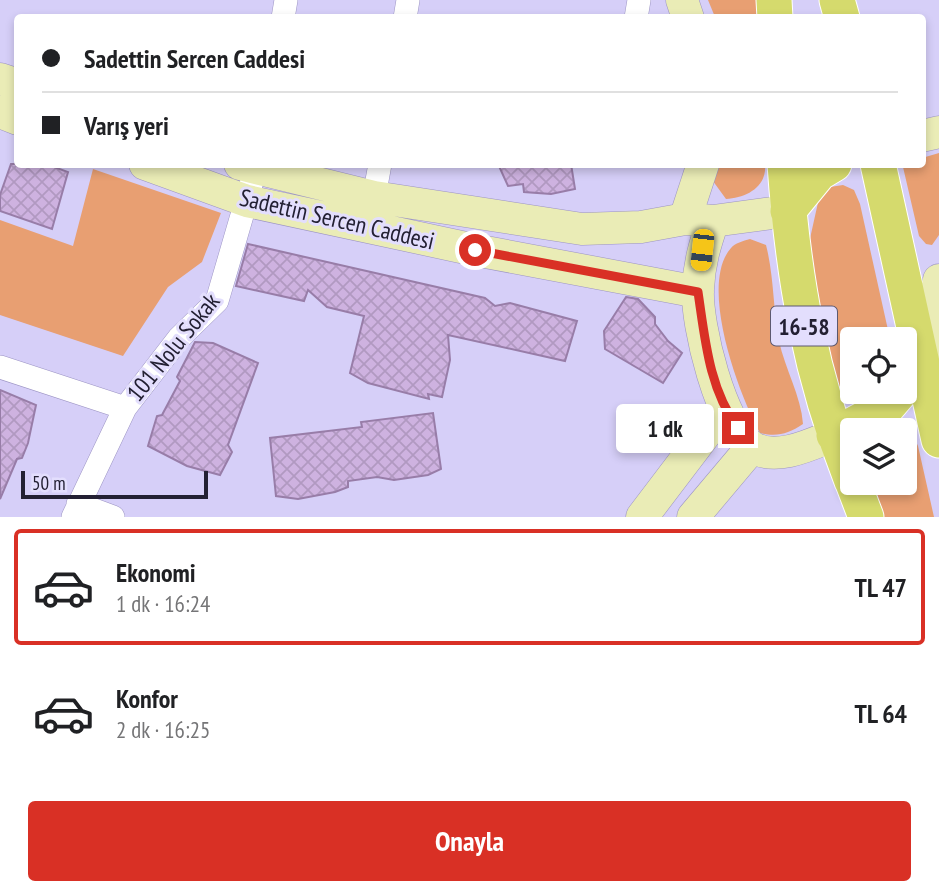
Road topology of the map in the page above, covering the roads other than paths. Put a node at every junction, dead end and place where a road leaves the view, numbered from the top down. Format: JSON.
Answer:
{"nodes":[{"id":1,"x":156,"y":168,"type":"edge"},
{"id":2,"x":251,"y":168,"type":"edge"},
{"id":3,"x":259,"y":168,"type":"edge"},
{"id":4,"x":379,"y":168,"type":"edge"},
{"id":5,"x":703,"y":168,"type":"edge"},
{"id":6,"x":785,"y":168,"type":"edge"},
{"id":7,"x":827,"y":168,"type":"edge"},
{"id":8,"x":879,"y":168,"type":"edge"},
{"id":9,"x":374,"y":197,"type":"junction"},
{"id":10,"x":247,"y":201,"type":"junction"},
{"id":11,"x":788,"y":211,"type":"junction"},
{"id":12,"x":699,"y":220,"type":"junction"},
{"id":13,"x":939,"y":280,"type":"edge"},
{"id":14,"x":698,"y":292,"type":"junction"},
{"id":15,"x":906,"y":327,"type":"edge"},
{"id":16,"x":917,"y":364,"type":"edge"},
{"id":17,"x":0,"y":367,"type":"edge"},
{"id":18,"x":917,"y":384,"type":"edge"},
{"id":19,"x":890,"y":404,"type":"edge"},
{"id":20,"x":125,"y":408,"type":"junction"},
{"id":21,"x":724,"y":409,"type":"junction"},
{"id":22,"x":834,"y":435,"type":"junction"},
{"id":23,"x":939,"y":440,"type":"edge"},
{"id":24,"x":752,"y":447,"type":"junction"},
{"id":25,"x":840,"y":450,"type":"edge"},
{"id":26,"x":858,"y":495,"type":"edge"},
{"id":27,"x":76,"y":510,"type":"edge"},
{"id":28,"x":113,"y":517,"type":"edge"},
{"id":29,"x":642,"y":517,"type":"edge"},
{"id":30,"x":693,"y":517,"type":"edge"},
{"id":31,"x":866,"y":517,"type":"edge"}],
"edges":[{"from":1,"to":10,"type":"street","name":"Sadettin Sercen Caddesi"},
{"from":2,"to":10,"type":"street","name":"101 Nolu Sokak"},
{"from":3,"to":9,"type":"street","name":"Sadettin Sercen Caddesi"},
{"from":4,"to":9,"type":"street"},
{"from":5,"to":12,"type":"street"},
{"from":6,"to":11,"type":"main road","number":"16-58"},
{"from":7,"to":11,"type":"main road"},
{"from":8,"to":15,"type":"main road"},
{"from":9,"to":12,"type":"street","name":"Sadettin Sercen Caddesi"},
{"from":10,"to":14,"type":"street","name":"Sadettin Sercen Caddesi"},
{"from":10,"to":20,"type":"street","name":"101 Nolu Sokak"},
{"from":11,"to":12,"type":"street","name":"Sadettin Sercen Caddesi"},
{"from":11,"to":22,"type":"main road","number":"16-58"},
{"from":12,"to":14,"type":"street"},
{"from":13,"to":16,"type":"street"},
{"from":14,"to":21,"type":"street"},
{"from":17,"to":20,"type":"street"},
{"from":18,"to":23,"type":"main road"},
{"from":19,"to":22,"type":"main road"},
{"from":20,"to":27,"type":"street","name":"101 Nolu Sokak"},
{"from":21,"to":24,"type":"street"},
{"from":21,"to":29,"type":"street"},
{"from":22,"to":24,"type":"street"},
{"from":22,"to":25,"type":"main road","number":"16-58"},
{"from":24,"to":30,"type":"street"},
{"from":26,"to":31,"type":"main road","number":"16-58"},
{"from":27,"to":28,"type":"street"}]}
